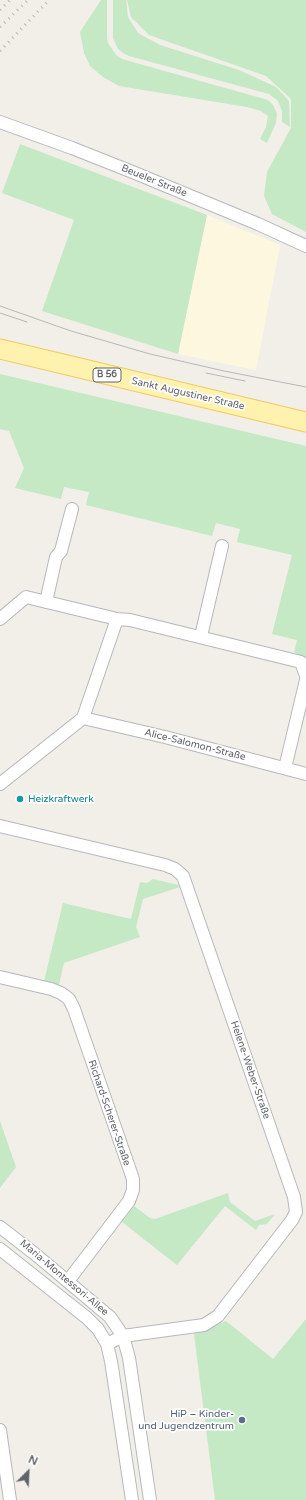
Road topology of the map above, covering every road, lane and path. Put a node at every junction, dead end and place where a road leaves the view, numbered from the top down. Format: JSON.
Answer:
{"nodes":[{"id":1,"x":0,"y":122,"type":"edge"},
{"id":2,"x":306,"y":246,"type":"edge"},
{"id":3,"x":0,"y":349,"type":"edge"},
{"id":4,"x":306,"y":422,"type":"edge"},
{"id":5,"x":72,"y":509,"type":"dead end"},
{"id":6,"x":222,"y":546,"type":"dead end"},
{"id":7,"x":46,"y":602,"type":"junction"},
{"id":8,"x":0,"y":619,"type":"edge"},
{"id":9,"x":117,"y":619,"type":"junction"},
{"id":10,"x":200,"y":636,"type":"junction"},
{"id":11,"x":306,"y":676,"type":"edge"},
{"id":12,"x":306,"y":680,"type":"edge"},
{"id":13,"x":83,"y":718,"type":"junction"},
{"id":14,"x":285,"y":768,"type":"junction"},
{"id":15,"x":306,"y":774,"type":"edge"},
{"id":16,"x":0,"y":784,"type":"edge"},
{"id":17,"x":0,"y":826,"type":"edge"},
{"id":18,"x":0,"y":978,"type":"edge"},
{"id":19,"x":0,"y":1227,"type":"edge"},
{"id":20,"x":0,"y":1249,"type":"edge"},
{"id":21,"x":68,"y":1281,"type":"junction"},
{"id":22,"x":123,"y":1336,"type":"junction"},
{"id":23,"x":107,"y":1344,"type":"junction"},
{"id":24,"x":0,"y":1430,"type":"edge"},
{"id":25,"x":10,"y":1500,"type":"edge"},
{"id":26,"x":132,"y":1500,"type":"edge"},
{"id":27,"x":150,"y":1500,"type":"edge"}],
"edges":[{"from":1,"to":2,"type":"street","name":"Beueler Straße"},
{"from":3,"to":4,"type":"main road","name":"Sankt Augustiner Straße","number":"B 56"},
{"from":5,"to":7,"type":"street"},
{"from":6,"to":10,"type":"street"},
{"from":7,"to":8,"type":"street"},
{"from":7,"to":9,"type":"street"},
{"from":9,"to":10,"type":"street"},
{"from":9,"to":13,"type":"street"},
{"from":10,"to":11,"type":"street"},
{"from":12,"to":14,"type":"street"},
{"from":13,"to":14,"type":"street","name":"Alice-Salomon-Straße"},
{"from":13,"to":16,"type":"street"},
{"from":14,"to":15,"type":"street","name":"Alice-Salomon-Straße"},
{"from":17,"to":22,"type":"street","name":"Helene-Weber-Straße"},
{"from":18,"to":21,"type":"street","name":"Richard-Scherer-Straße"},
{"from":19,"to":21,"type":"street","name":"Maria-Montessori-Allee"},
{"from":20,"to":23,"type":"street","name":"Maria-Montessori-Allee"},
{"from":21,"to":22,"type":"street","name":"Maria-Montessori-Allee"},
{"from":22,"to":23,"type":"street","name":"Helene-Weber-Straße"},
{"from":22,"to":27,"type":"street","name":"Maria-Montessori-Allee"},
{"from":23,"to":26,"type":"street","name":"Maria-Montessori-Allee"},
{"from":24,"to":25,"type":"street"}]}
